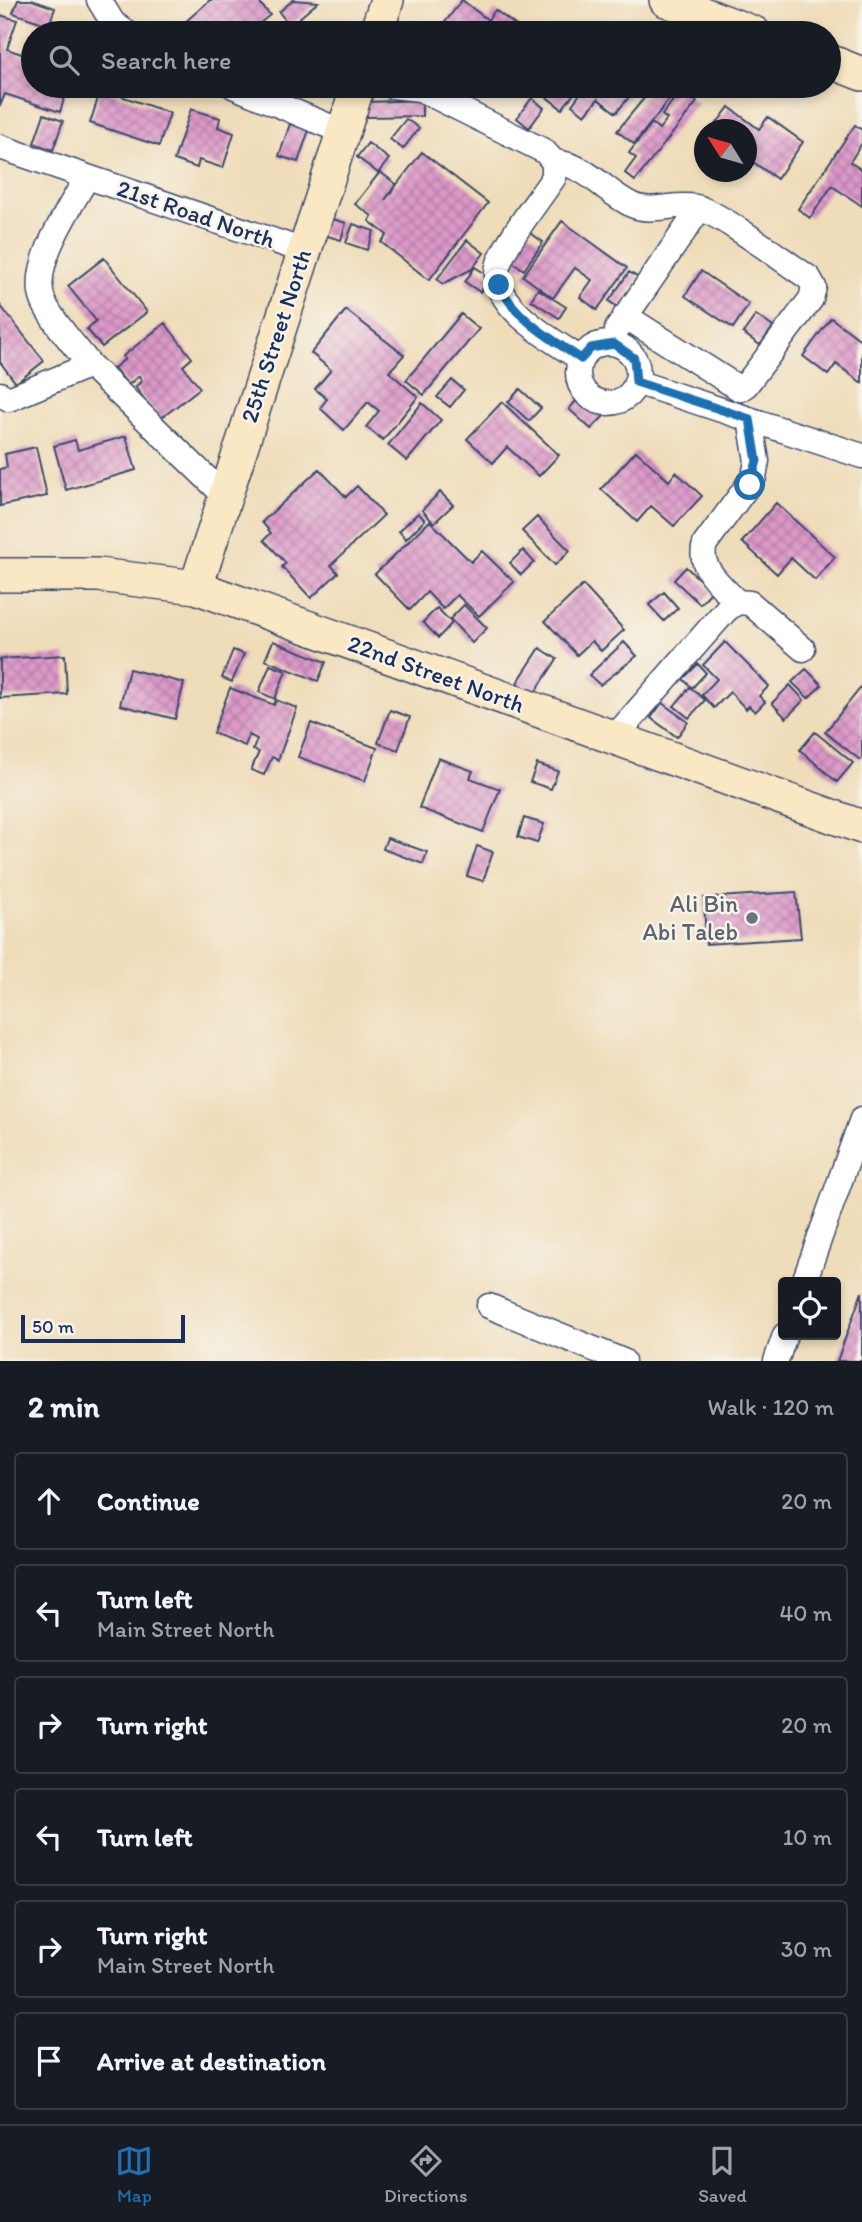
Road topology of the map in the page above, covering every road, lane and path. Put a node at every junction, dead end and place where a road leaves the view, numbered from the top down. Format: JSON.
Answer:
{"nodes":[{"id":1,"x":99,"y":0,"type":"edge"},
{"id":2,"x":387,"y":0,"type":"edge"},
{"id":3,"x":666,"y":0,"type":"edge"},
{"id":4,"x":112,"y":21,"type":"edge"},
{"id":5,"x":380,"y":21,"type":"edge"},
{"id":6,"x":722,"y":21,"type":"edge"},
{"id":7,"x":841,"y":66,"type":"edge"},
{"id":8,"x":862,"y":74,"type":"edge"},
{"id":9,"x":262,"y":98,"type":"edge"},
{"id":10,"x":354,"y":98,"type":"edge"},
{"id":11,"x":438,"y":98,"type":"edge"},
{"id":12,"x":343,"y":132,"type":"junction"},
{"id":13,"x":0,"y":147,"type":"edge"},
{"id":14,"x":554,"y":162,"type":"junction"},
{"id":15,"x":87,"y":177,"type":"junction"},
{"id":16,"x":700,"y":208,"type":"junction"},
{"id":17,"x":304,"y":250,"type":"junction"},
{"id":18,"x":625,"y":316,"type":"junction"},
{"id":19,"x":614,"y":344,"type":"junction"},
{"id":20,"x":581,"y":359,"type":"junction"},
{"id":21,"x":90,"y":365,"type":"junction"},
{"id":22,"x":636,"y":382,"type":"junction"},
{"id":23,"x":0,"y":394,"type":"edge"},
{"id":24,"x":750,"y":419,"type":"junction"},
{"id":25,"x":862,"y":456,"type":"edge"},
{"id":26,"x":224,"y":495,"type":"junction"},
{"id":27,"x":0,"y":575,"type":"edge"},
{"id":28,"x":196,"y":587,"type":"junction"},
{"id":29,"x":737,"y":603,"type":"junction"},
{"id":30,"x":803,"y":649,"type":"dead end"},
{"id":31,"x":613,"y":739,"type":"junction"},
{"id":32,"x":862,"y":827,"type":"edge"},
{"id":33,"x":862,"y":1119,"type":"edge"},
{"id":34,"x":806,"y":1277,"type":"edge"},
{"id":35,"x":489,"y":1306,"type":"dead end"},
{"id":36,"x":783,"y":1340,"type":"edge"},
{"id":37,"x":624,"y":1361,"type":"edge"},
{"id":38,"x":776,"y":1361,"type":"edge"}],
"edges":[{"from":1,"to":4,"type":"street"},
{"from":2,"to":5,"type":"street"},
{"from":3,"to":6,"type":"street"},
{"from":7,"to":8,"type":"street"},
{"from":9,"to":12,"type":"street"},
{"from":10,"to":12,"type":"street","name":"25th Street North"},
{"from":11,"to":14,"type":"street"},
{"from":12,"to":17,"type":"street","name":"25th Street North"},
{"from":13,"to":15,"type":"street","name":"21st Road North"},
{"from":14,"to":16,"type":"street"},
{"from":14,"to":20,"type":"street"},
{"from":15,"to":17,"type":"street","name":"21st Road North"},
{"from":15,"to":21,"type":"street","name":"21st Road North"},
{"from":16,"to":18,"type":"street"},
{"from":16,"to":18,"type":"street"},
{"from":17,"to":26,"type":"street","name":"25th Street North"},
{"from":18,"to":19,"type":"street"},
{"from":19,"to":20,"type":"street"},
{"from":19,"to":22,"type":"street"},
{"from":20,"to":22,"type":"street"},
{"from":21,"to":23,"type":"street"},
{"from":21,"to":26,"type":"street","name":"21st Road North"},
{"from":22,"to":24,"type":"street"},
{"from":24,"to":25,"type":"street"},
{"from":24,"to":29,"type":"street"},
{"from":26,"to":28,"type":"street","name":"25th Street North"},
{"from":27,"to":28,"type":"street","name":"22nd Street North"},
{"from":28,"to":31,"type":"street","name":"22nd Street North"},
{"from":29,"to":30,"type":"street"},
{"from":29,"to":31,"type":"street"},
{"from":31,"to":32,"type":"street","name":"22nd Street North"},
{"from":33,"to":34,"type":"street"},
{"from":35,"to":37,"type":"street"},
{"from":36,"to":38,"type":"street"}]}
